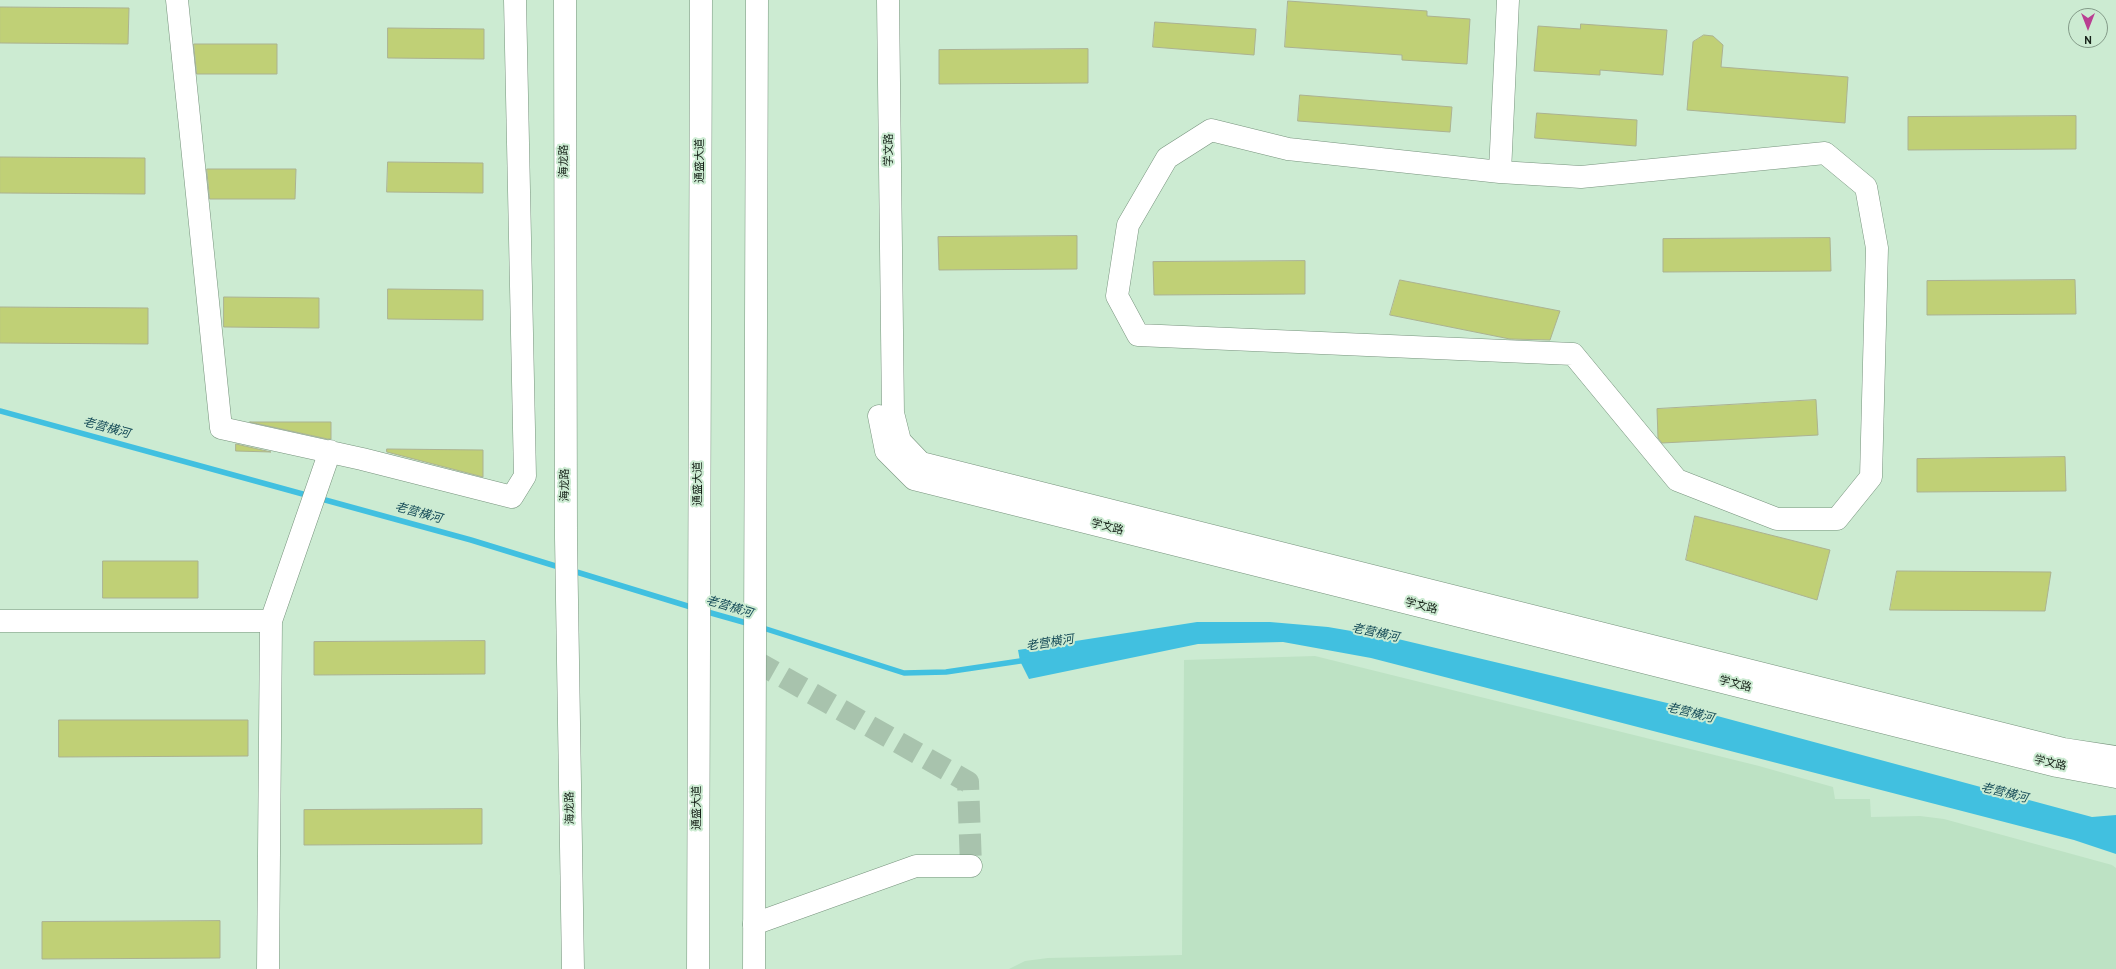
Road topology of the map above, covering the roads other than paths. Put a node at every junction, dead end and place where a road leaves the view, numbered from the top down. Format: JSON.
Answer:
{"nodes":[{"id":1,"x":177,"y":0,"type":"edge"},
{"id":2,"x":515,"y":0,"type":"edge"},
{"id":3,"x":565,"y":0,"type":"edge"},
{"id":4,"x":701,"y":0,"type":"edge"},
{"id":5,"x":757,"y":0,"type":"edge"},
{"id":6,"x":888,"y":0,"type":"edge"},
{"id":7,"x":1508,"y":0,"type":"edge"},
{"id":8,"x":1500,"y":172,"type":"junction"},
{"id":9,"x":891,"y":300,"type":"junction"},
{"id":10,"x":330,"y":452,"type":"junction"},
{"id":11,"x":0,"y":621,"type":"edge"},
{"id":12,"x":271,"y":621,"type":"junction"},
{"id":13,"x":2116,"y":757,"type":"edge"},
{"id":14,"x":2116,"y":777,"type":"edge"},
{"id":15,"x":971,"y":866,"type":"dead end"},
{"id":16,"x":754,"y":924,"type":"junction"},
{"id":17,"x":268,"y":969,"type":"edge"},
{"id":18,"x":573,"y":969,"type":"edge"},
{"id":19,"x":698,"y":969,"type":"edge"},
{"id":20,"x":754,"y":969,"type":"edge"}],
"edges":[{"from":1,"to":10,"type":"street"},
{"from":2,"to":10,"type":"street"},
{"from":3,"to":18,"type":"street","name":"海龙路"},
{"from":4,"to":19,"type":"street","name":"通盛大道"},
{"from":5,"to":16,"type":"street"},
{"from":6,"to":9,"type":"street","name":"学文路"},
{"from":7,"to":8,"type":"street"},
{"from":8,"to":8,"type":"street"},
{"from":9,"to":13,"type":"street","name":"学文路"},
{"from":9,"to":14,"type":"street","name":"学文路"},
{"from":10,"to":12,"type":"street"},
{"from":11,"to":12,"type":"street"},
{"from":12,"to":17,"type":"street"},
{"from":15,"to":16,"type":"street"},
{"from":16,"to":20,"type":"street"}]}
